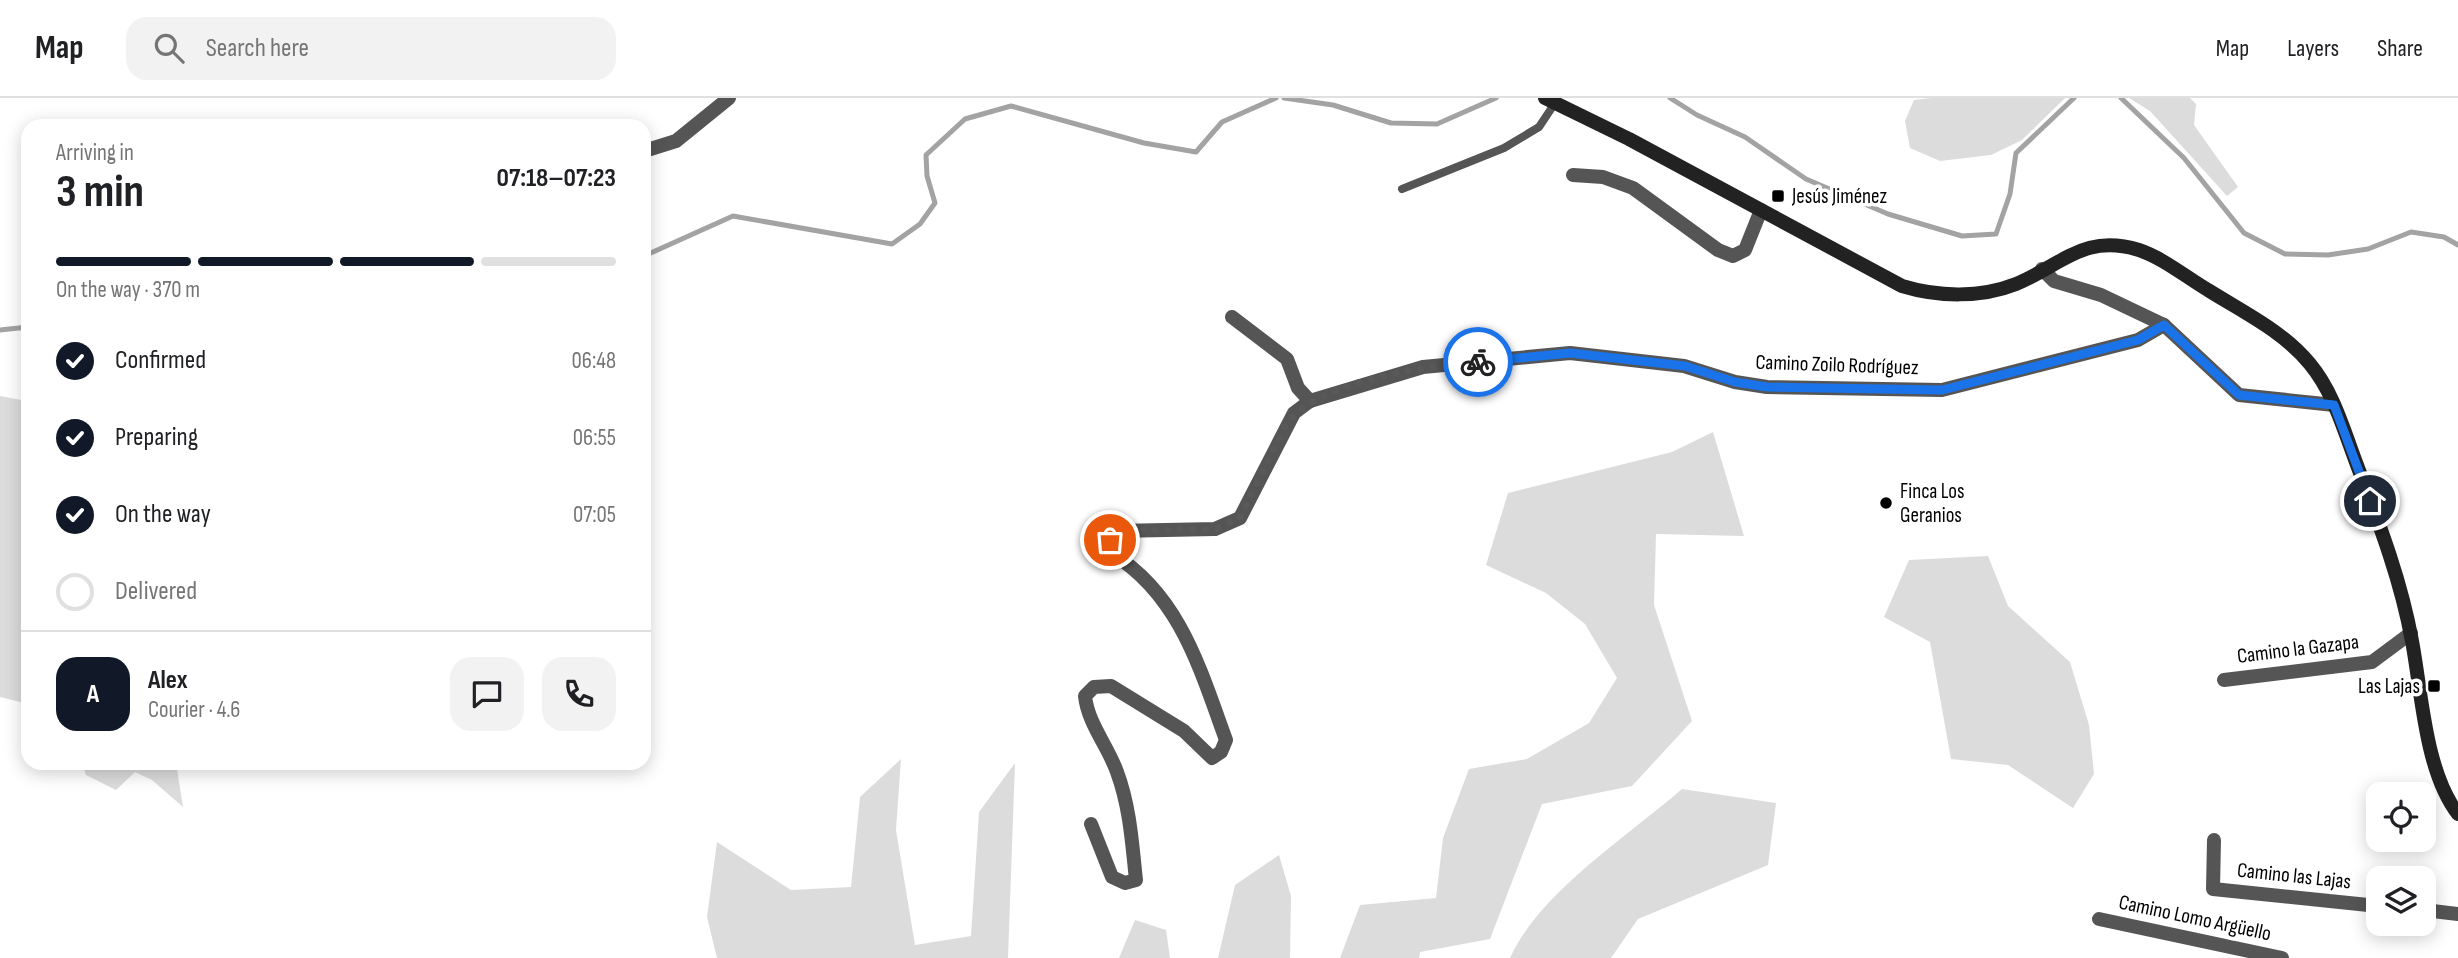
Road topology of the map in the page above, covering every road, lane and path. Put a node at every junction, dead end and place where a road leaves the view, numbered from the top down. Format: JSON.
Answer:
{"nodes":[{"id":1,"x":729,"y":98,"type":"edge"},
{"id":2,"x":1550,"y":101,"type":"edge"},
{"id":3,"x":651,"y":149,"type":"edge"},
{"id":4,"x":1573,"y":175,"type":"dead end"},
{"id":5,"x":1402,"y":189,"type":"dead end"},
{"id":6,"x":1761,"y":211,"type":"junction"},
{"id":7,"x":2042,"y":269,"type":"junction"},
{"id":8,"x":1232,"y":317,"type":"dead end"},
{"id":9,"x":2164,"y":325,"type":"junction"},
{"id":10,"x":1310,"y":401,"type":"junction"},
{"id":11,"x":2334,"y":405,"type":"junction"},
{"id":12,"x":2411,"y":633,"type":"junction"},
{"id":13,"x":2224,"y":680,"type":"dead end"},
{"id":14,"x":2458,"y":814,"type":"edge"},
{"id":15,"x":1091,"y":824,"type":"dead end"},
{"id":16,"x":2214,"y":840,"type":"dead end"},
{"id":17,"x":2366,"y":905,"type":"edge"},
{"id":18,"x":2436,"y":911,"type":"edge"},
{"id":19,"x":2458,"y":914,"type":"edge"},
{"id":20,"x":2099,"y":919,"type":"dead end"},
{"id":21,"x":2282,"y":958,"type":"edge"}],
"edges":[{"from":1,"to":3,"type":"street"},
{"from":2,"to":5,"type":"lane"},
{"from":2,"to":6,"type":"main road"},
{"from":4,"to":6,"type":"street"},
{"from":6,"to":7,"type":"main road"},
{"from":7,"to":9,"type":"street"},
{"from":7,"to":11,"type":"main road"},
{"from":8,"to":10,"type":"street"},
{"from":9,"to":10,"type":"street","name":"Camino Zoilo Rodríguez"},
{"from":9,"to":11,"type":"street"},
{"from":10,"to":15,"type":"street","name":"Camino Zoilo Rodríguez"},
{"from":11,"to":12,"type":"main road"},
{"from":12,"to":13,"type":"street","name":"Camino la Gazapa"},
{"from":12,"to":14,"type":"main road"},
{"from":16,"to":17,"type":"street","name":"Camino las Lajas"},
{"from":18,"to":19,"type":"street"},
{"from":20,"to":21,"type":"street","name":"Camino Lomo Argüello"}]}
